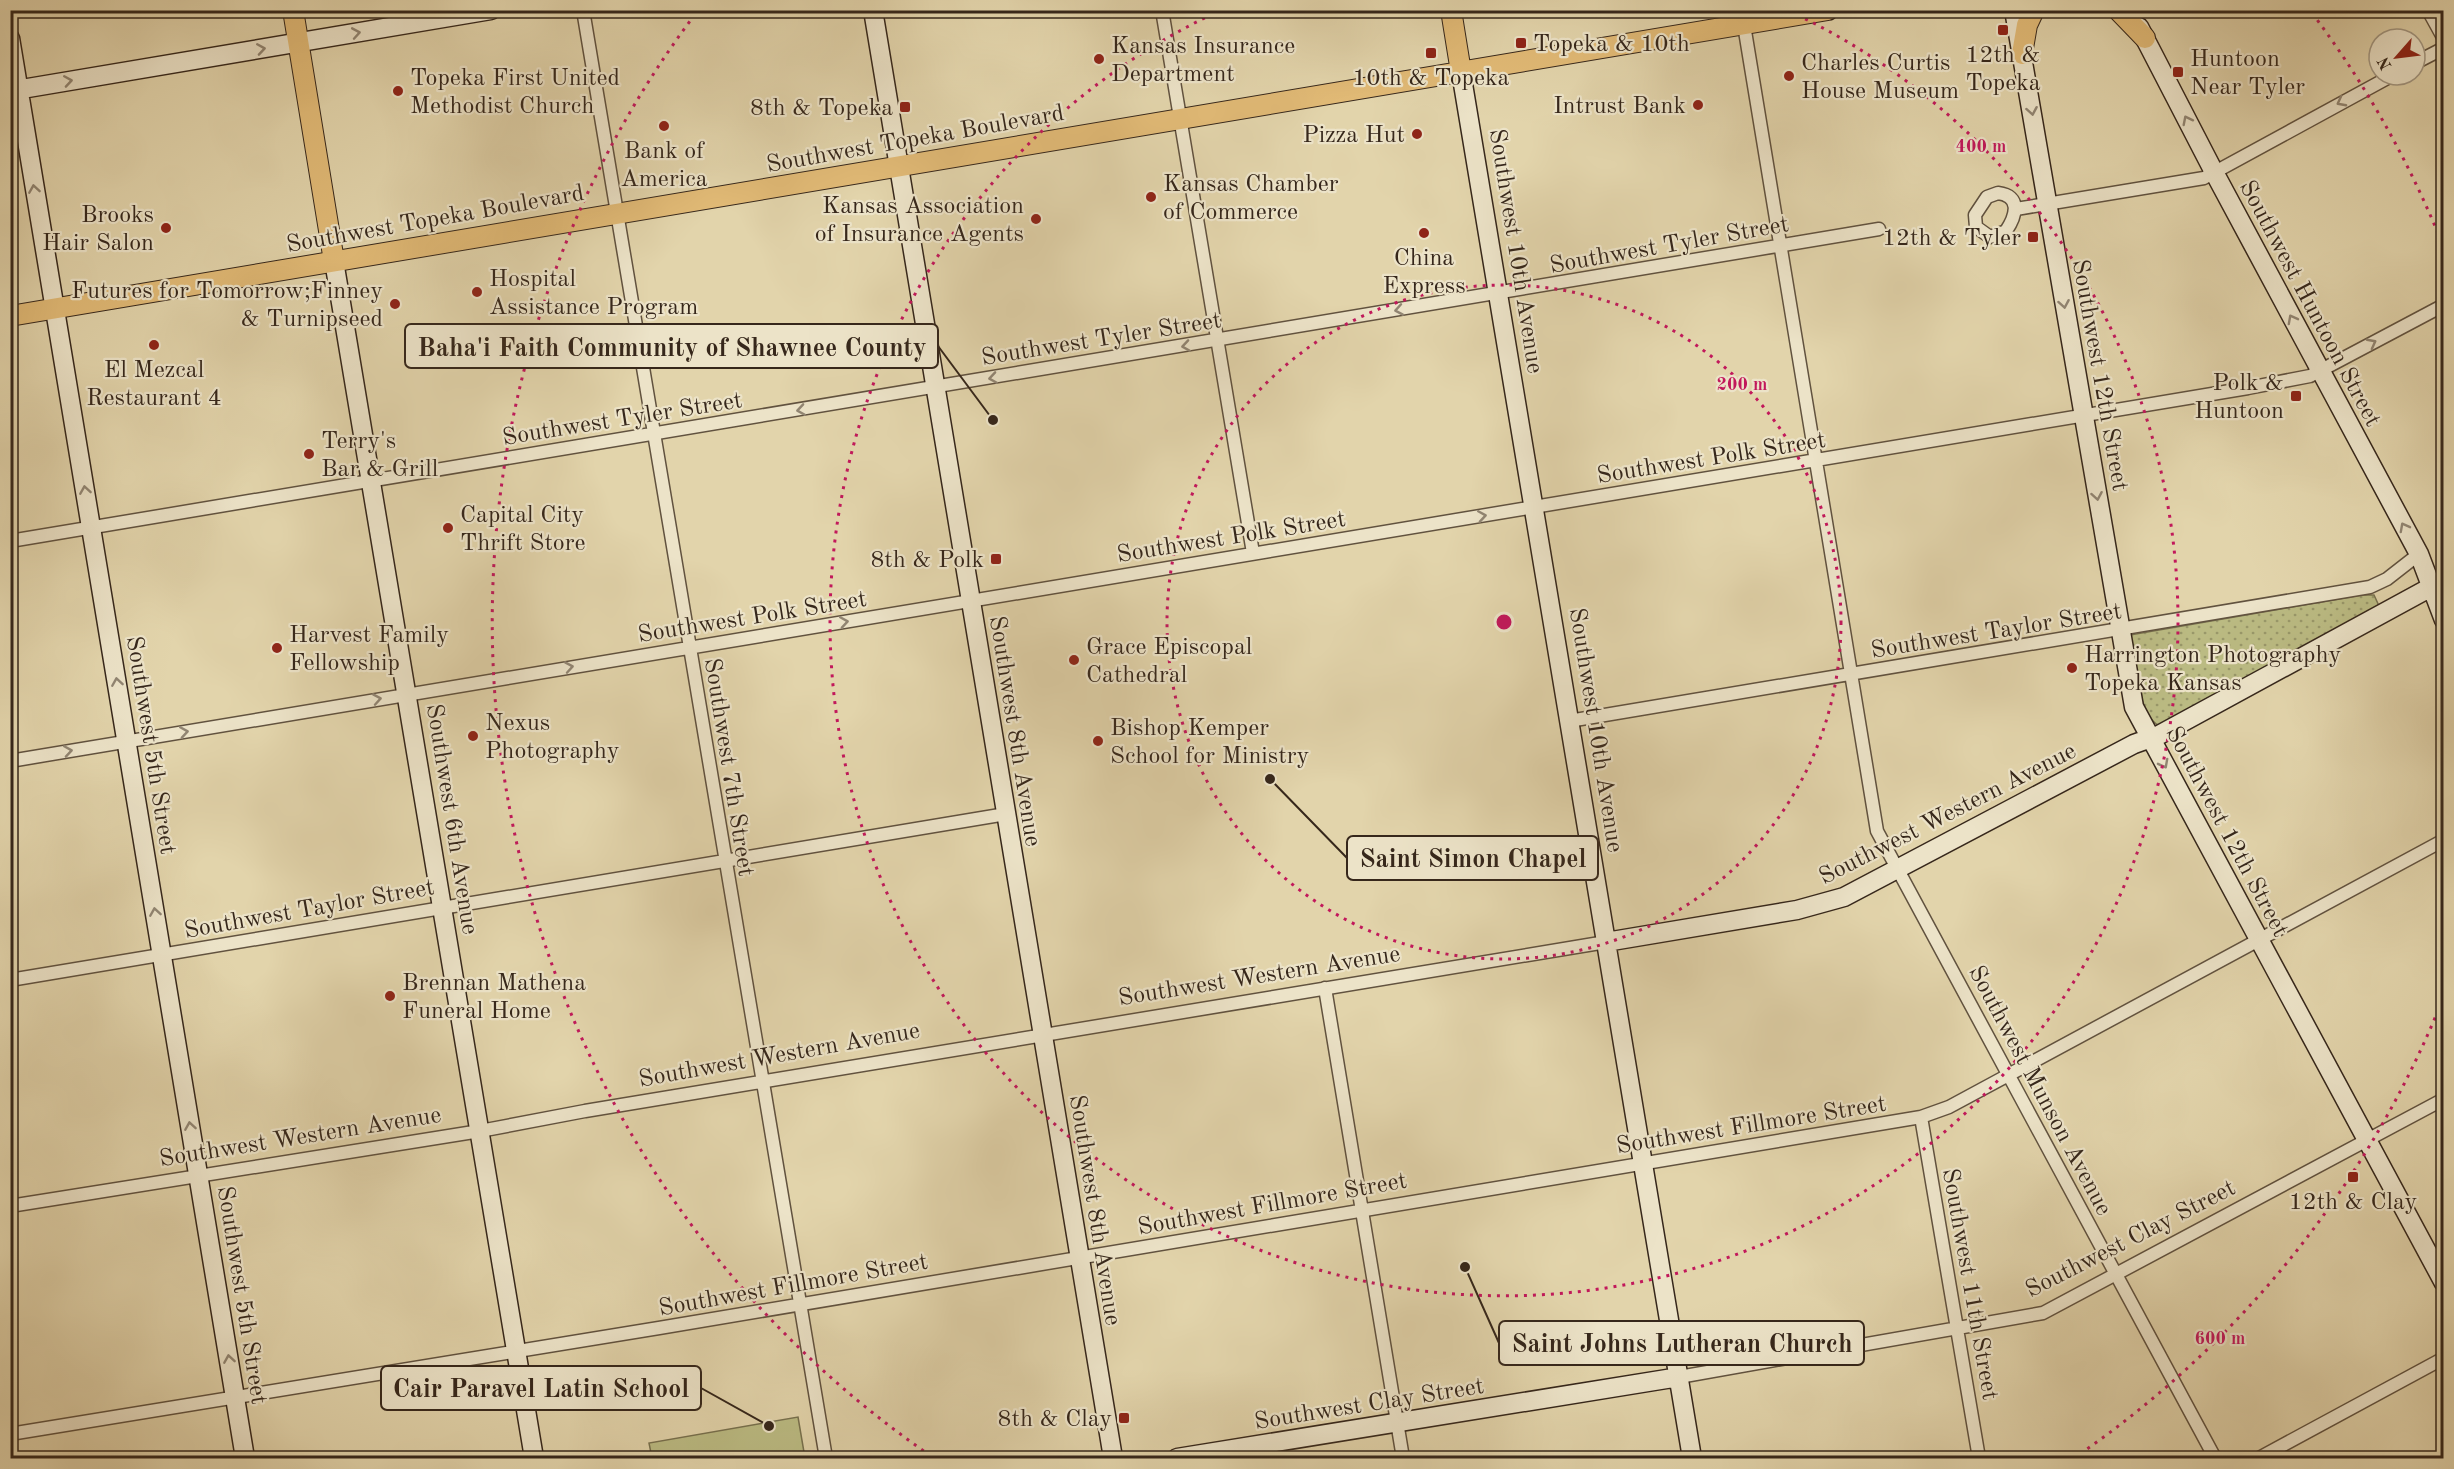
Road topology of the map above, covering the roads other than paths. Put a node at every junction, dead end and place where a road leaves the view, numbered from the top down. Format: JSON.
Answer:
{"nodes":[{"id":1,"x":293,"y":10,"type":"edge"},
{"id":2,"x":491,"y":10,"type":"edge"},
{"id":3,"x":583,"y":10,"type":"edge"},
{"id":4,"x":873,"y":10,"type":"edge"},
{"id":5,"x":1162,"y":10,"type":"edge"},
{"id":6,"x":1451,"y":10,"type":"edge"},
{"id":7,"x":1828,"y":10,"type":"edge"},
{"id":8,"x":2014,"y":10,"type":"edge"},
{"id":9,"x":2034,"y":10,"type":"edge"},
{"id":10,"x":2118,"y":10,"type":"edge"},
{"id":11,"x":2131,"y":10,"type":"edge"},
{"id":12,"x":2428,"y":10,"type":"edge"},
{"id":13,"x":1744,"y":25,"type":"junction"},
{"id":14,"x":10,"y":38,"type":"edge"},
{"id":15,"x":2145,"y":38,"type":"junction"},
{"id":16,"x":2444,"y":39,"type":"edge"},
{"id":17,"x":298,"y":43,"type":"junction"},
{"id":18,"x":2444,"y":48,"type":"edge"},
{"id":19,"x":2022,"y":54,"type":"junction"},
{"id":20,"x":2427,"y":57,"type":"edge"},
{"id":21,"x":1461,"y":72,"type":"junction"},
{"id":22,"x":2371,"y":87,"type":"edge"},
{"id":23,"x":15,"y":90,"type":"edge"},
{"id":24,"x":1180,"y":119,"type":"junction"},
{"id":25,"x":898,"y":166,"type":"junction"},
{"id":26,"x":2214,"y":172,"type":"junction"},
{"id":27,"x":2047,"y":204,"type":"junction"},
{"id":28,"x":2016,"y":209,"type":"dead end"},
{"id":29,"x":617,"y":213,"type":"junction"},
{"id":30,"x":1879,"y":229,"type":"dead end"},
{"id":31,"x":1779,"y":247,"type":"junction"},
{"id":32,"x":334,"y":261,"type":"junction"},
{"id":33,"x":1498,"y":294,"type":"junction"},
{"id":34,"x":2444,"y":305,"type":"edge"},
{"id":35,"x":55,"y":308,"type":"junction"},
{"id":36,"x":10,"y":316,"type":"edge"},
{"id":37,"x":1218,"y":340,"type":"junction"},
{"id":38,"x":2320,"y":371,"type":"junction"},
{"id":39,"x":935,"y":387,"type":"junction"},
{"id":40,"x":2084,"y":416,"type":"junction"},
{"id":41,"x":653,"y":434,"type":"junction"},
{"id":42,"x":1815,"y":461,"type":"junction"},
{"id":43,"x":371,"y":481,"type":"junction"},
{"id":44,"x":1533,"y":508,"type":"junction"},
{"id":45,"x":91,"y":527,"type":"junction"},
{"id":46,"x":10,"y":541,"type":"edge"},
{"id":47,"x":1253,"y":553,"type":"junction"},
{"id":48,"x":2419,"y":554,"type":"junction"},
{"id":49,"x":2437,"y":583,"type":"edge"},
{"id":50,"x":970,"y":600,"type":"junction"},
{"id":51,"x":2444,"y":620,"type":"edge"},
{"id":52,"x":2121,"y":631,"type":"junction"},
{"id":53,"x":689,"y":647,"type":"junction"},
{"id":54,"x":1851,"y":675,"type":"junction"},
{"id":55,"x":407,"y":694,"type":"junction"},
{"id":56,"x":1569,"y":721,"type":"junction"},
{"id":57,"x":2149,"y":736,"type":"junction"},
{"id":58,"x":127,"y":742,"type":"junction"},
{"id":59,"x":10,"y":761,"type":"edge"},
{"id":60,"x":1006,"y":814,"type":"junction"},
{"id":61,"x":2444,"y":840,"type":"edge"},
{"id":62,"x":724,"y":860,"type":"junction"},
{"id":63,"x":1897,"y":869,"type":"junction"},
{"id":64,"x":442,"y":906,"type":"junction"},
{"id":65,"x":2259,"y":940,"type":"junction"},
{"id":66,"x":1606,"y":942,"type":"junction"},
{"id":67,"x":162,"y":955,"type":"junction"},
{"id":68,"x":10,"y":980,"type":"edge"},
{"id":69,"x":1325,"y":988,"type":"junction"},
{"id":70,"x":1043,"y":1035,"type":"junction"},
{"id":71,"x":2008,"y":1074,"type":"junction"},
{"id":72,"x":761,"y":1082,"type":"junction"},
{"id":73,"x":2444,"y":1099,"type":"edge"},
{"id":74,"x":1921,"y":1117,"type":"junction"},
{"id":75,"x":480,"y":1131,"type":"junction"},
{"id":76,"x":2367,"y":1140,"type":"junction"},
{"id":77,"x":1643,"y":1163,"type":"junction"},
{"id":78,"x":199,"y":1176,"type":"junction"},
{"id":79,"x":10,"y":1206,"type":"edge"},
{"id":80,"x":1361,"y":1209,"type":"junction"},
{"id":81,"x":1080,"y":1257,"type":"junction"},
{"id":82,"x":2116,"y":1276,"type":"junction"},
{"id":83,"x":2444,"y":1283,"type":"edge"},
{"id":84,"x":799,"y":1304,"type":"junction"},
{"id":85,"x":1957,"y":1329,"type":"junction"},
{"id":86,"x":516,"y":1350,"type":"junction"},
{"id":87,"x":2444,"y":1358,"type":"edge"},
{"id":88,"x":1679,"y":1377,"type":"junction"},
{"id":89,"x":235,"y":1397,"type":"junction"},
{"id":90,"x":1397,"y":1423,"type":"junction"},
{"id":91,"x":10,"y":1434,"type":"edge"},
{"id":92,"x":245,"y":1458,"type":"edge"},
{"id":93,"x":534,"y":1458,"type":"edge"},
{"id":94,"x":826,"y":1458,"type":"edge"},
{"id":95,"x":1113,"y":1458,"type":"edge"},
{"id":96,"x":1177,"y":1458,"type":"edge"},
{"id":97,"x":1403,"y":1458,"type":"edge"},
{"id":98,"x":1692,"y":1458,"type":"edge"},
{"id":99,"x":1979,"y":1458,"type":"edge"},
{"id":100,"x":2215,"y":1458,"type":"edge"},
{"id":101,"x":2259,"y":1458,"type":"edge"}],
"edges":[{"from":1,"to":17,"type":"main road","name":"Southwest 6th Avenue"},
{"from":17,"to":2,"type":"main road","one_way":true},
{"from":3,"to":29,"type":"street","name":"Southwest 7th Street"},
{"from":4,"to":25,"type":"main road","name":"Southwest 8th Avenue"},
{"from":5,"to":24,"type":"street"},
{"from":6,"to":21,"type":"main road","name":"Southwest 10th Avenue"},
{"from":7,"to":13,"type":"main road","name":"Southwest Topeka Boulevard"},
{"from":8,"to":19,"type":"main road","name":"Southwest 12th Street"},
{"from":9,"to":19,"type":"main road"},
{"from":10,"to":15,"type":"main road"},
{"from":11,"to":15,"type":"main road","name":"Southwest Huntoon Street"},
{"from":12,"to":16,"type":"street"},
{"from":13,"to":21,"type":"main road","name":"Southwest Topeka Boulevard"},
{"from":13,"to":31,"type":"street"},
{"from":14,"to":23,"type":"main road","name":"Southwest 5th Street"},
{"from":26,"to":15,"type":"main road","name":"Southwest Huntoon Street","one_way":true},
{"from":23,"to":17,"type":"main road","one_way":true},
{"from":17,"to":32,"type":"main road","name":"Southwest 6th Avenue"},
{"from":18,"to":20,"type":"street"},
{"from":19,"to":27,"type":"main road","name":"Southwest 12th Street","one_way":true},
{"from":21,"to":24,"type":"main road","name":"Southwest Topeka Boulevard"},
{"from":21,"to":33,"type":"main road","name":"Southwest 10th Avenue"},
{"from":22,"to":26,"type":"street","one_way":true},
{"from":35,"to":23,"type":"main road","name":"Southwest 5th Street","one_way":true},
{"from":24,"to":25,"type":"main road","name":"Southwest Topeka Boulevard"},
{"from":24,"to":37,"type":"street"},
{"from":25,"to":29,"type":"main road","name":"Southwest Topeka Boulevard"},
{"from":25,"to":39,"type":"main road","name":"Southwest 8th Avenue"},
{"from":26,"to":27,"type":"street"},
{"from":38,"to":26,"type":"main road","name":"Southwest Huntoon Street","one_way":true},
{"from":27,"to":28,"type":"street"},
{"from":27,"to":40,"type":"main road","name":"Southwest 12th Street","one_way":true},
{"from":29,"to":32,"type":"main road","name":"Southwest Topeka Boulevard"},
{"from":29,"to":41,"type":"street","name":"Southwest 7th Street"},
{"from":30,"to":31,"type":"street","name":"Southwest Tyler Street"},
{"from":31,"to":33,"type":"street","name":"Southwest Tyler Street"},
{"from":31,"to":42,"type":"street"},
{"from":32,"to":35,"type":"main road","name":"Southwest Topeka Boulevard"},
{"from":32,"to":43,"type":"main road","name":"Southwest 6th Avenue"},
{"from":33,"to":37,"type":"street","name":"Southwest Tyler Street","one_way":true},
{"from":33,"to":44,"type":"main road","name":"Southwest 10th Avenue"},
{"from":38,"to":34,"type":"street","name":"Southwest Polk Street","one_way":true},
{"from":35,"to":36,"type":"main road","name":"Southwest Topeka Boulevard"},
{"from":45,"to":35,"type":"main road","name":"Southwest 5th Street","one_way":true},
{"from":37,"to":39,"type":"street","name":"Southwest Tyler Street","one_way":true},
{"from":37,"to":47,"type":"street"},
{"from":38,"to":40,"type":"street","name":"Southwest Polk Street"},
{"from":48,"to":38,"type":"main road","name":"Southwest Huntoon Street","one_way":true},
{"from":39,"to":41,"type":"street","name":"Southwest Tyler Street","one_way":true},
{"from":39,"to":50,"type":"main road","name":"Southwest 8th Avenue"},
{"from":40,"to":42,"type":"street","name":"Southwest Polk Street"},
{"from":40,"to":52,"type":"main road","name":"Southwest 12th Street","one_way":true},
{"from":41,"to":43,"type":"street","name":"Southwest Tyler Street"},
{"from":41,"to":53,"type":"street","name":"Southwest 7th Street"},
{"from":42,"to":44,"type":"street","name":"Southwest Polk Street"},
{"from":42,"to":54,"type":"street"},
{"from":43,"to":45,"type":"street","name":"Southwest Tyler Street"},
{"from":43,"to":55,"type":"main road","name":"Southwest 6th Avenue"},
{"from":47,"to":44,"type":"street","name":"Southwest Polk Street","one_way":true},
{"from":44,"to":56,"type":"main road","name":"Southwest 10th Avenue"},
{"from":45,"to":46,"type":"street","name":"Southwest Tyler Street"},
{"from":58,"to":45,"type":"main road","name":"Southwest 5th Street","one_way":true},
{"from":47,"to":50,"type":"street","name":"Southwest Polk Street"},
{"from":48,"to":49,"type":"main road","name":"Southwest Huntoon Street"},
{"from":48,"to":52,"type":"street","name":"Southwest Taylor Street"},
{"from":49,"to":51,"type":"main road","name":"Southwest Huntoon Street"},
{"from":49,"to":57,"type":"main road","name":"Southwest Western Avenue"},
{"from":53,"to":50,"type":"street","name":"Southwest Polk Street","one_way":true},
{"from":50,"to":60,"type":"main road","name":"Southwest 8th Avenue"},
{"from":52,"to":54,"type":"street","name":"Southwest Taylor Street"},
{"from":52,"to":57,"type":"main road","name":"Southwest 12th Street"},
{"from":55,"to":53,"type":"street","name":"Southwest Polk Street","one_way":true},
{"from":53,"to":62,"type":"street","name":"Southwest 7th Street"},
{"from":54,"to":56,"type":"street","name":"Southwest Taylor Street"},
{"from":54,"to":63,"type":"street"},
{"from":58,"to":55,"type":"street","name":"Southwest Polk Street","one_way":true},
{"from":55,"to":64,"type":"main road","name":"Southwest 6th Avenue"},
{"from":56,"to":66,"type":"main road","name":"Southwest 10th Avenue"},
{"from":57,"to":63,"type":"main road","name":"Southwest Western Avenue"},
{"from":57,"to":65,"type":"main road","name":"Southwest 12th Street","one_way":true},
{"from":59,"to":58,"type":"street","name":"Southwest Polk Street","one_way":true},
{"from":67,"to":58,"type":"main road","name":"Southwest 5th Street","one_way":true},
{"from":60,"to":62,"type":"street","name":"Southwest Taylor Street"},
{"from":60,"to":70,"type":"main road","name":"Southwest 8th Avenue"},
{"from":61,"to":65,"type":"street","name":"Southwest Fillmore Street"},
{"from":62,"to":64,"type":"street","name":"Southwest Taylor Street"},
{"from":62,"to":72,"type":"street","name":"Southwest 7th Street"},
{"from":63,"to":66,"type":"main road","name":"Southwest Western Avenue"},
{"from":63,"to":71,"type":"street","name":"Southwest Munson Avenue"},
{"from":64,"to":67,"type":"street","name":"Southwest Taylor Street"},
{"from":64,"to":75,"type":"main road","name":"Southwest 6th Avenue"},
{"from":65,"to":71,"type":"street","name":"Southwest Fillmore Street"},
{"from":65,"to":76,"type":"main road","name":"Southwest 12th Street"},
{"from":66,"to":69,"type":"street","name":"Southwest Western Avenue"},
{"from":66,"to":77,"type":"main road","name":"Southwest 10th Avenue"},
{"from":67,"to":68,"type":"street","name":"Southwest Taylor Street"},
{"from":78,"to":67,"type":"main road","name":"Southwest 5th Street","one_way":true},
{"from":69,"to":70,"type":"street","name":"Southwest Western Avenue"},
{"from":69,"to":80,"type":"street"},
{"from":70,"to":72,"type":"street","name":"Southwest Western Avenue"},
{"from":70,"to":81,"type":"main road","name":"Southwest 8th Avenue"},
{"from":71,"to":74,"type":"street","name":"Southwest Fillmore Street"},
{"from":71,"to":82,"type":"street","name":"Southwest Munson Avenue"},
{"from":72,"to":75,"type":"street","name":"Southwest Western Avenue"},
{"from":72,"to":84,"type":"street","name":"Southwest 7th Street"},
{"from":73,"to":76,"type":"street","name":"Southwest Clay Street"},
{"from":74,"to":77,"type":"street","name":"Southwest Fillmore Street"},
{"from":74,"to":85,"type":"street","name":"Southwest 11th Street"},
{"from":75,"to":78,"type":"street","name":"Southwest Western Avenue"},
{"from":75,"to":86,"type":"main road","name":"Southwest 6th Avenue"},
{"from":76,"to":82,"type":"street","name":"Southwest Clay Street"},
{"from":76,"to":83,"type":"main road","name":"Southwest 12th Street"},
{"from":77,"to":80,"type":"street","name":"Southwest Fillmore Street"},
{"from":77,"to":88,"type":"main road","name":"Southwest 10th Avenue"},
{"from":78,"to":79,"type":"street","name":"Southwest Western Avenue"},
{"from":89,"to":78,"type":"main road","name":"Southwest 5th Street","one_way":true},
{"from":80,"to":81,"type":"street","name":"Southwest Fillmore Street"},
{"from":80,"to":90,"type":"street"},
{"from":81,"to":84,"type":"street","name":"Southwest Fillmore Street"},
{"from":81,"to":95,"type":"main road","name":"Southwest 8th Avenue"},
{"from":82,"to":85,"type":"street","name":"Southwest Clay Street"},
{"from":82,"to":100,"type":"street","name":"Southwest Munson Avenue"},
{"from":84,"to":86,"type":"street","name":"Southwest Fillmore Street"},
{"from":84,"to":94,"type":"street","name":"Southwest 7th Street"},
{"from":85,"to":88,"type":"street","name":"Southwest Clay Street"},
{"from":85,"to":99,"type":"street","name":"Southwest 11th Street"},
{"from":86,"to":89,"type":"street","name":"Southwest Fillmore Street"},
{"from":86,"to":93,"type":"main road","name":"Southwest 6th Avenue"},
{"from":87,"to":101,"type":"street"},
{"from":88,"to":90,"type":"main road","name":"Southwest Clay Street"},
{"from":88,"to":98,"type":"main road","name":"Southwest 10th Avenue"},
{"from":89,"to":91,"type":"street","name":"Southwest Fillmore Street"},
{"from":89,"to":92,"type":"main road","name":"Southwest 5th Street"},
{"from":90,"to":96,"type":"main road","name":"Southwest Clay Street"},
{"from":90,"to":97,"type":"street"}]}
